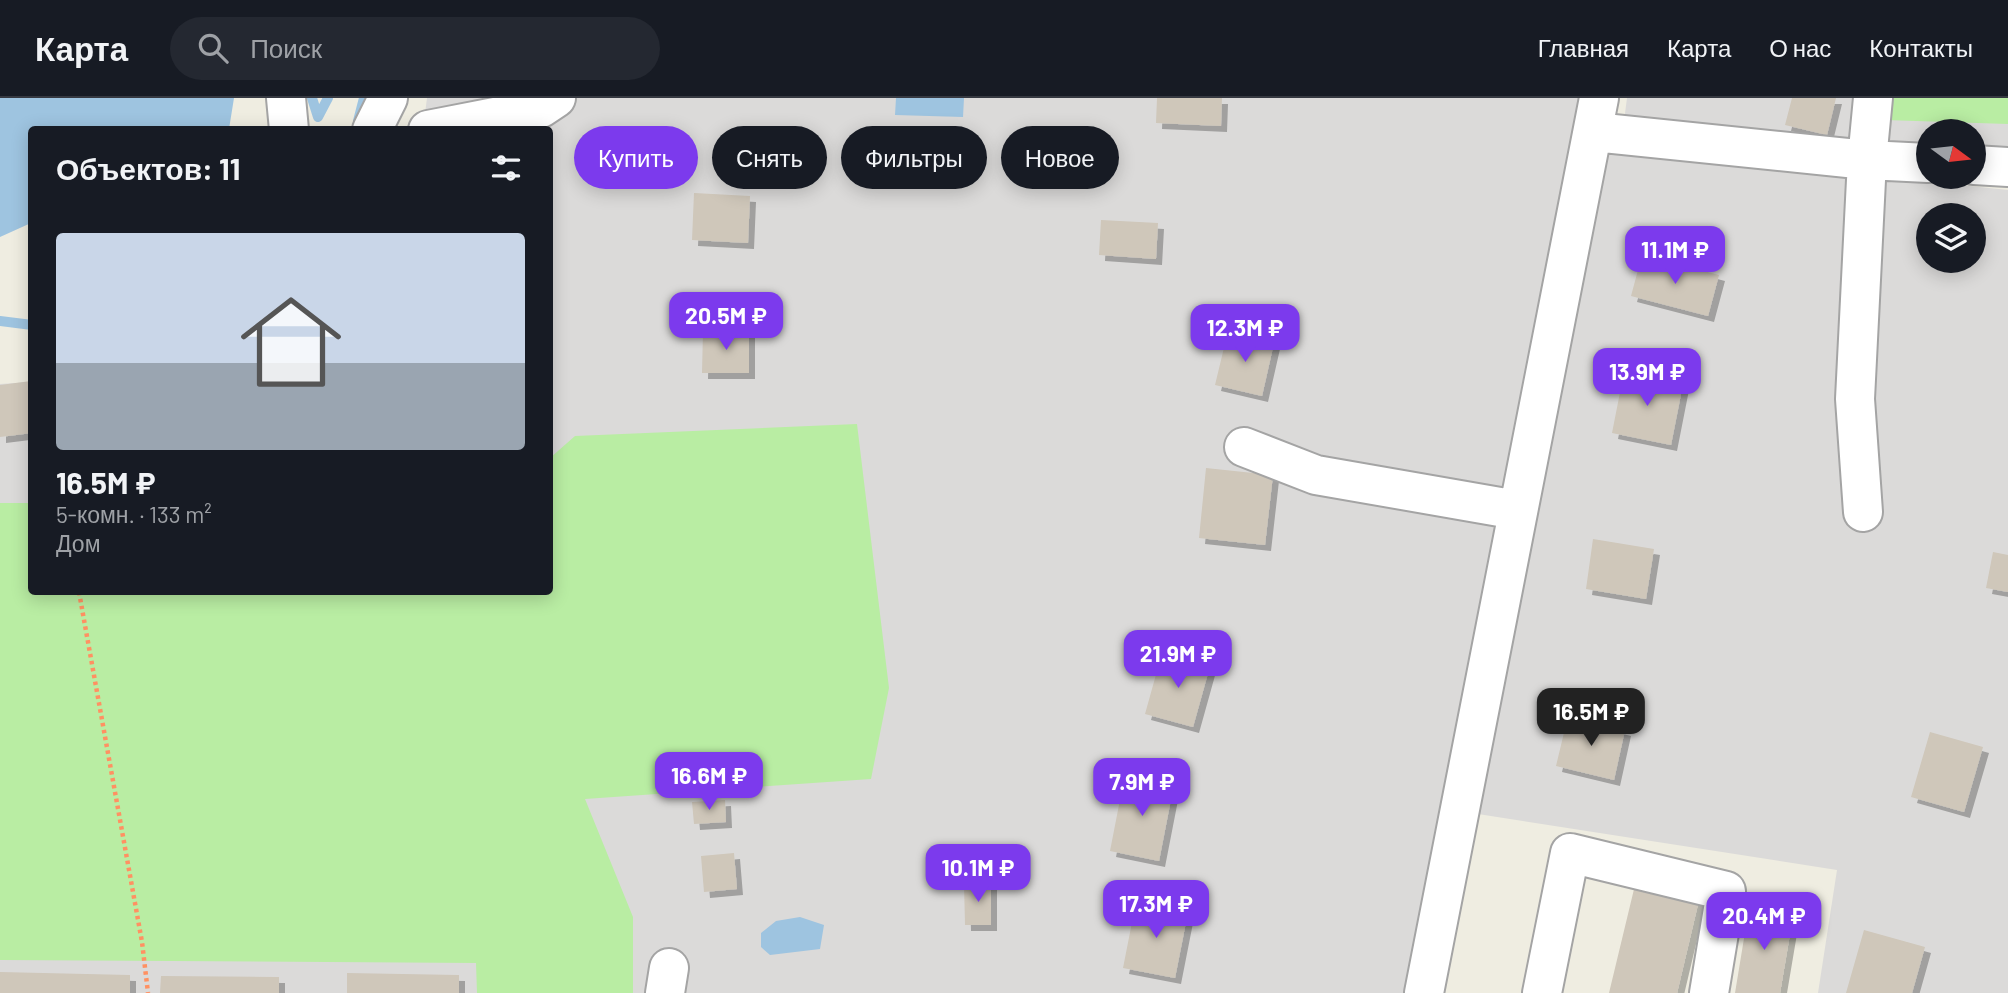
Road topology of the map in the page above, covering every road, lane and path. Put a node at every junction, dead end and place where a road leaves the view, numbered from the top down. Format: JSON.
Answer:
{"nodes":[{"id":1,"x":286,"y":98,"type":"edge"},
{"id":2,"x":388,"y":98,"type":"edge"},
{"id":3,"x":556,"y":98,"type":"edge"},
{"id":4,"x":1873,"y":98,"type":"edge"},
{"id":5,"x":1596,"y":115,"type":"edge"},
{"id":6,"x":289,"y":126,"type":"edge"},
{"id":7,"x":374,"y":126,"type":"edge"},
{"id":8,"x":449,"y":126,"type":"edge"},
{"id":9,"x":1867,"y":160,"type":"junction"},
{"id":10,"x":1916,"y":162,"type":"edge"},
{"id":11,"x":1986,"y":166,"type":"edge"},
{"id":12,"x":2008,"y":167,"type":"edge"},
{"id":13,"x":1244,"y":447,"type":"dead end"},
{"id":14,"x":1517,"y":510,"type":"junction"},
{"id":15,"x":1863,"y":512,"type":"dead end"},
{"id":16,"x":80,"y":595,"type":"edge"},
{"id":17,"x":148,"y":993,"type":"edge"},
{"id":18,"x":1424,"y":993,"type":"edge"},
{"id":19,"x":1542,"y":993,"type":"edge"},
{"id":20,"x":1709,"y":993,"type":"edge"}],
"edges":[{"from":1,"to":6,"type":"street"},
{"from":2,"to":7,"type":"street"},
{"from":3,"to":8,"type":"street"},
{"from":4,"to":9,"type":"street"},
{"from":5,"to":9,"type":"street"},
{"from":5,"to":14,"type":"street"},
{"from":9,"to":10,"type":"street"},
{"from":9,"to":15,"type":"street"},
{"from":11,"to":12,"type":"street"},
{"from":13,"to":14,"type":"street"},
{"from":14,"to":18,"type":"street"},
{"from":16,"to":17,"type":"path"},
{"from":19,"to":20,"type":"street"}]}
